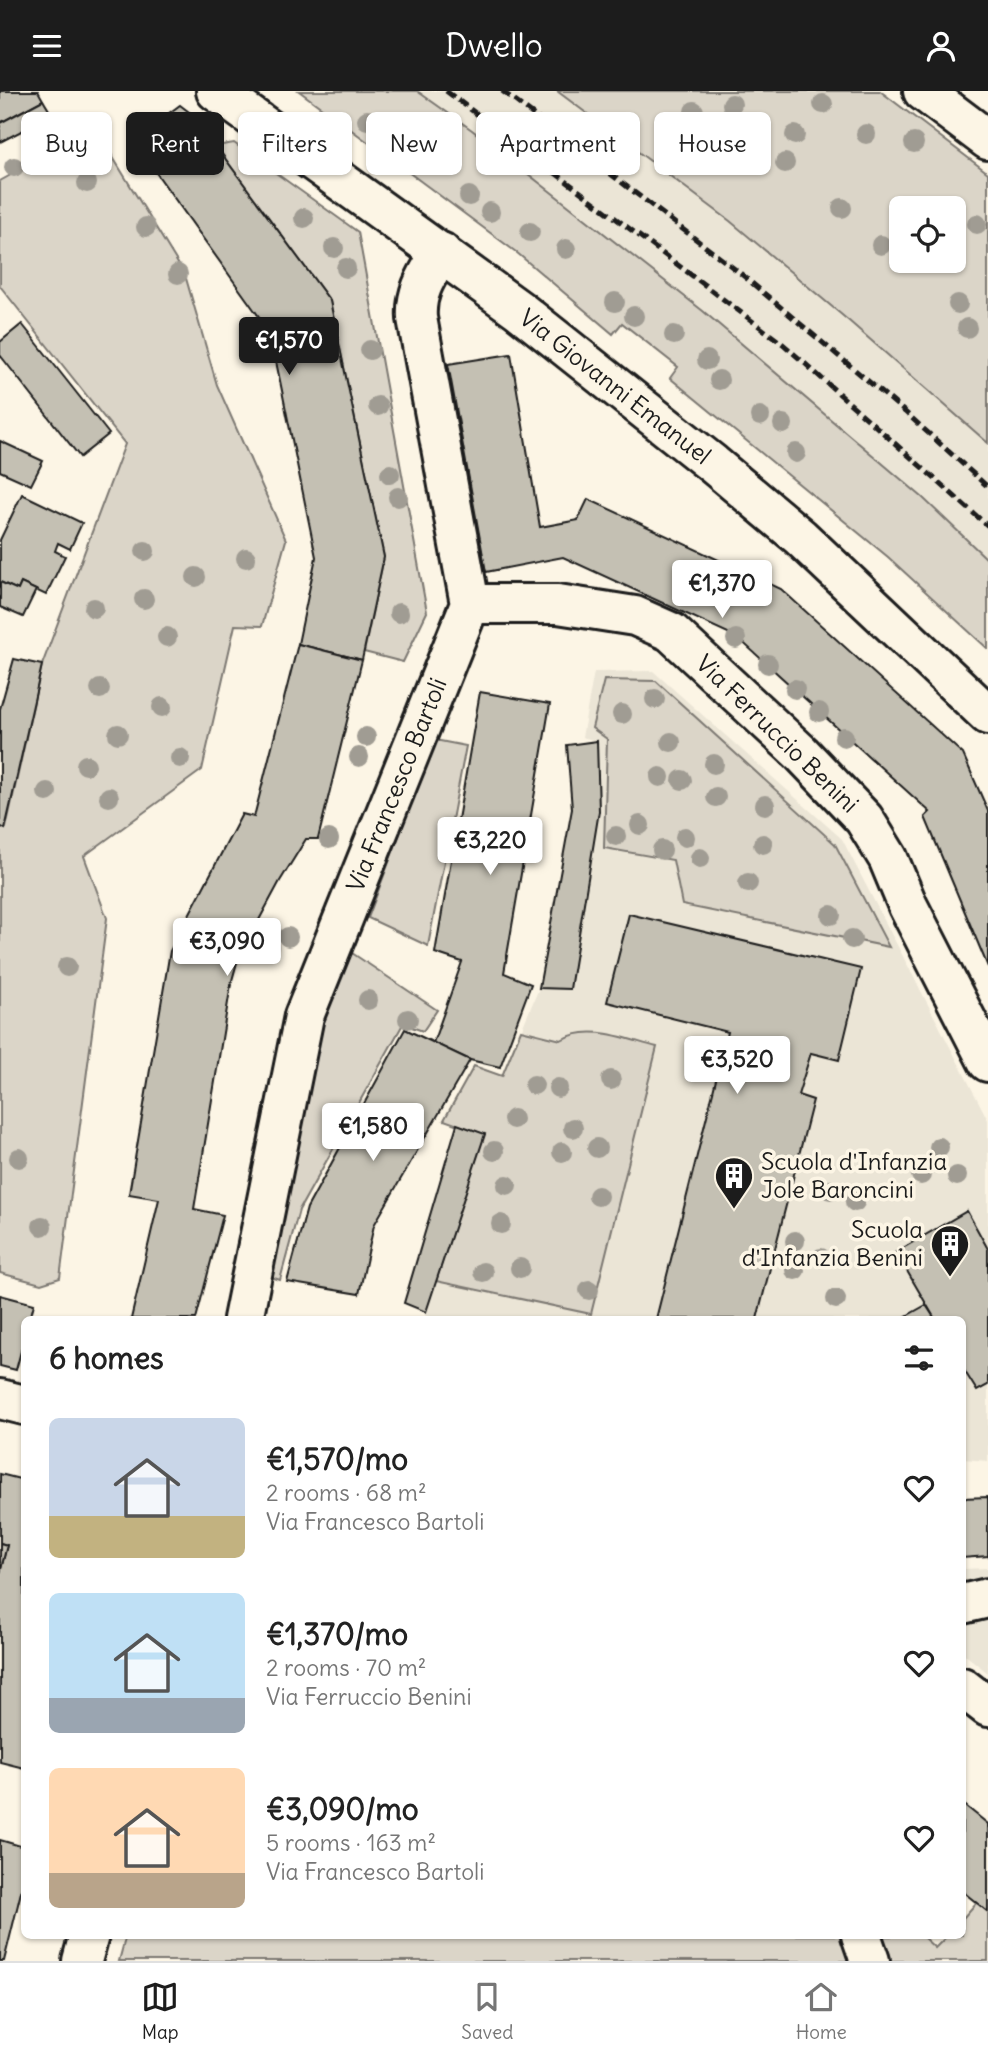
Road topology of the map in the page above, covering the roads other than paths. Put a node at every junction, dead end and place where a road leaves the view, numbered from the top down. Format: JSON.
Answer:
{"nodes":[{"id":1,"x":216,"y":91,"type":"edge"},
{"id":2,"x":923,"y":91,"type":"edge"},
{"id":3,"x":988,"y":140,"type":"edge"},
{"id":4,"x":441,"y":252,"type":"junction"},
{"id":5,"x":470,"y":604,"type":"junction"},
{"id":6,"x":988,"y":715,"type":"edge"},
{"id":7,"x":988,"y":1062,"type":"edge"},
{"id":8,"x":244,"y":1316,"type":"edge"},
{"id":9,"x":0,"y":1399,"type":"edge"},
{"id":10,"x":21,"y":1404,"type":"edge"},
{"id":11,"x":988,"y":1598,"type":"edge"},
{"id":12,"x":966,"y":1603,"type":"edge"},
{"id":13,"x":966,"y":1690,"type":"edge"},
{"id":14,"x":988,"y":1707,"type":"edge"},
{"id":15,"x":88,"y":1939,"type":"edge"},
{"id":16,"x":862,"y":1939,"type":"edge"},
{"id":17,"x":82,"y":1961,"type":"edge"},
{"id":18,"x":870,"y":1961,"type":"edge"}],
"edges":[{"from":1,"to":4,"type":"street","name":"Via Giovanni Emanuel"},
{"from":2,"to":3,"type":"street"},
{"from":4,"to":5,"type":"street"},
{"from":4,"to":6,"type":"street","name":"Via Giovanni Emanuel"},
{"from":5,"to":7,"type":"street","name":"Via Ferruccio Benini"},
{"from":5,"to":8,"type":"street","name":"Via Francesco Bartoli"},
{"from":9,"to":10,"type":"street"},
{"from":11,"to":12,"type":"street"},
{"from":13,"to":14,"type":"street"},
{"from":15,"to":17,"type":"street"},
{"from":16,"to":18,"type":"street"}]}
